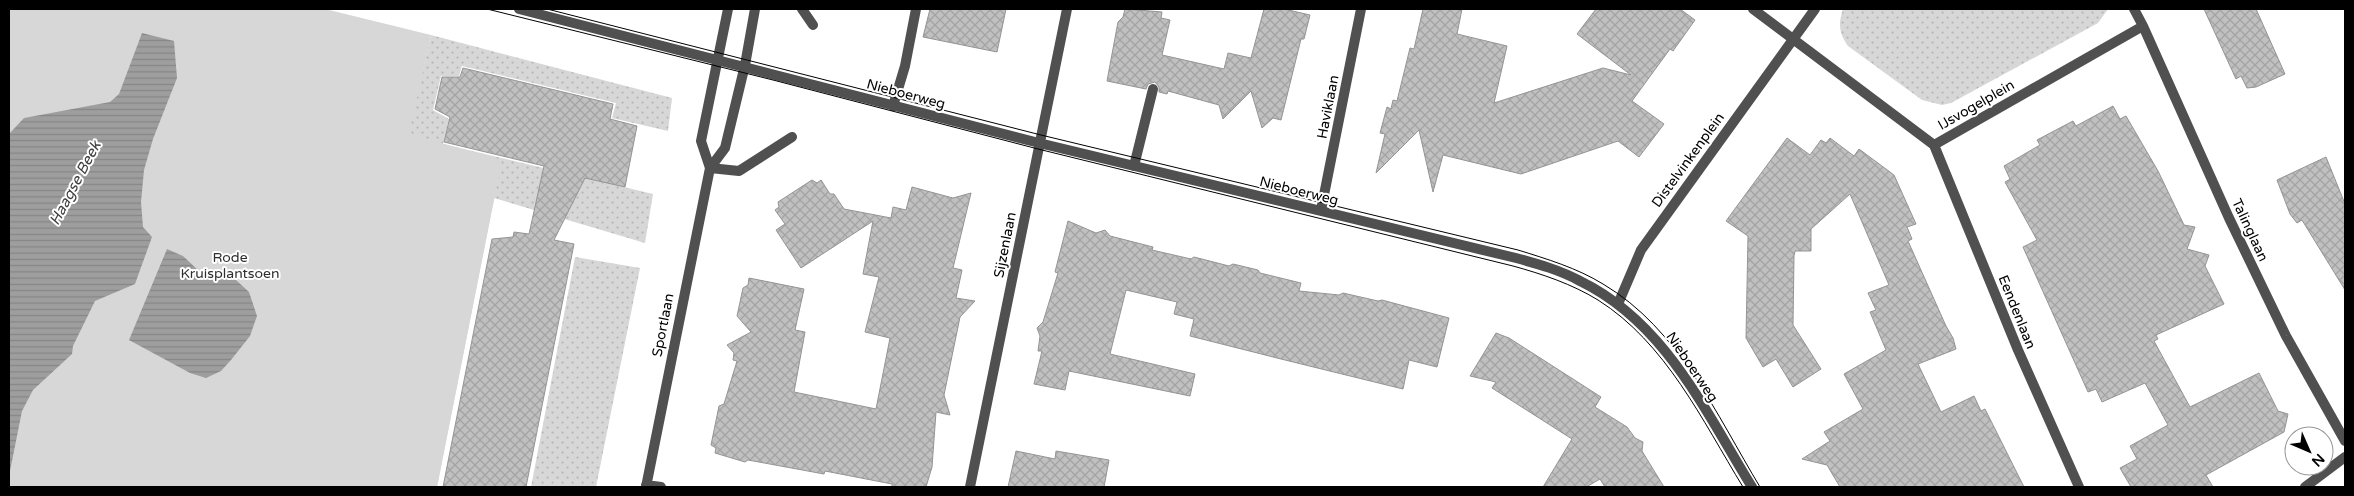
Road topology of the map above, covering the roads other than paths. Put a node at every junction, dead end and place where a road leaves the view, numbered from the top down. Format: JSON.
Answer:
{"nodes":[{"id":1,"x":519,"y":9,"type":"edge"},
{"id":2,"x":728,"y":9,"type":"edge"},
{"id":3,"x":755,"y":9,"type":"edge"},
{"id":4,"x":802,"y":9,"type":"edge"},
{"id":5,"x":916,"y":9,"type":"edge"},
{"id":6,"x":1067,"y":9,"type":"edge"},
{"id":7,"x":1361,"y":9,"type":"edge"},
{"id":8,"x":1753,"y":9,"type":"edge"},
{"id":9,"x":1815,"y":9,"type":"edge"},
{"id":10,"x":2134,"y":9,"type":"edge"},
{"id":11,"x":812,"y":25,"type":"dead end"},
{"id":12,"x":2143,"y":26,"type":"junction"},
{"id":13,"x":1792,"y":39,"type":"junction"},
{"id":14,"x":718,"y":58,"type":"junction"},
{"id":15,"x":745,"y":66,"type":"junction"},
{"id":16,"x":1153,"y":89,"type":"dead end"},
{"id":17,"x":893,"y":106,"type":"junction"},
{"id":18,"x":792,"y":138,"type":"dead end"},
{"id":19,"x":1039,"y":143,"type":"junction"},
{"id":20,"x":1934,"y":145,"type":"junction"},
{"id":21,"x":1134,"y":166,"type":"junction"},
{"id":22,"x":710,"y":168,"type":"junction"},
{"id":23,"x":1321,"y":210,"type":"junction"},
{"id":24,"x":1618,"y":304,"type":"junction"},
{"id":25,"x":2345,"y":441,"type":"edge"},
{"id":26,"x":2345,"y":457,"type":"edge"},
{"id":27,"x":646,"y":486,"type":"edge"},
{"id":28,"x":661,"y":487,"type":"edge"},
{"id":29,"x":970,"y":487,"type":"edge"},
{"id":30,"x":1752,"y":487,"type":"edge"},
{"id":31,"x":2079,"y":487,"type":"edge"},
{"id":32,"x":2305,"y":487,"type":"edge"}],
"edges":[{"from":1,"to":14,"type":"street","name":"Nieboerweg"},
{"from":2,"to":14,"type":"street","name":"Sportlaan"},
{"from":3,"to":15,"type":"street","name":"Sportlaan"},
{"from":4,"to":11,"type":"street"},
{"from":5,"to":17,"type":"street"},
{"from":6,"to":19,"type":"street","name":"Sijzenlaan"},
{"from":7,"to":23,"type":"street","name":"Haviklaan"},
{"from":8,"to":13,"type":"street","name":"IJsvogelplein"},
{"from":9,"to":13,"type":"street"},
{"from":10,"to":12,"type":"street"},
{"from":12,"to":20,"type":"street","name":"IJsvogelplein"},
{"from":12,"to":25,"type":"street","name":"Talinglaan"},
{"from":13,"to":20,"type":"street","name":"IJsvogelplein"},
{"from":13,"to":24,"type":"street","name":"Distelvinkenplein"},
{"from":14,"to":15,"type":"street","name":"Nieboerweg"},
{"from":14,"to":22,"type":"street","name":"Sportlaan"},
{"from":15,"to":17,"type":"street","name":"Nieboerweg"},
{"from":15,"to":22,"type":"street","name":"Sportlaan"},
{"from":16,"to":21,"type":"street"},
{"from":17,"to":19,"type":"street","name":"Nieboerweg"},
{"from":18,"to":22,"type":"street"},
{"from":19,"to":21,"type":"street","name":"Nieboerweg"},
{"from":19,"to":29,"type":"street","name":"Sijzenlaan"},
{"from":20,"to":31,"type":"street","name":"Eendenlaan"},
{"from":21,"to":23,"type":"street","name":"Nieboerweg"},
{"from":22,"to":27,"type":"street","name":"Sportlaan"},
{"from":23,"to":24,"type":"street","name":"Nieboerweg"},
{"from":24,"to":30,"type":"street","name":"Nieboerweg"},
{"from":26,"to":32,"type":"street"},
{"from":27,"to":28,"type":"street"}]}
